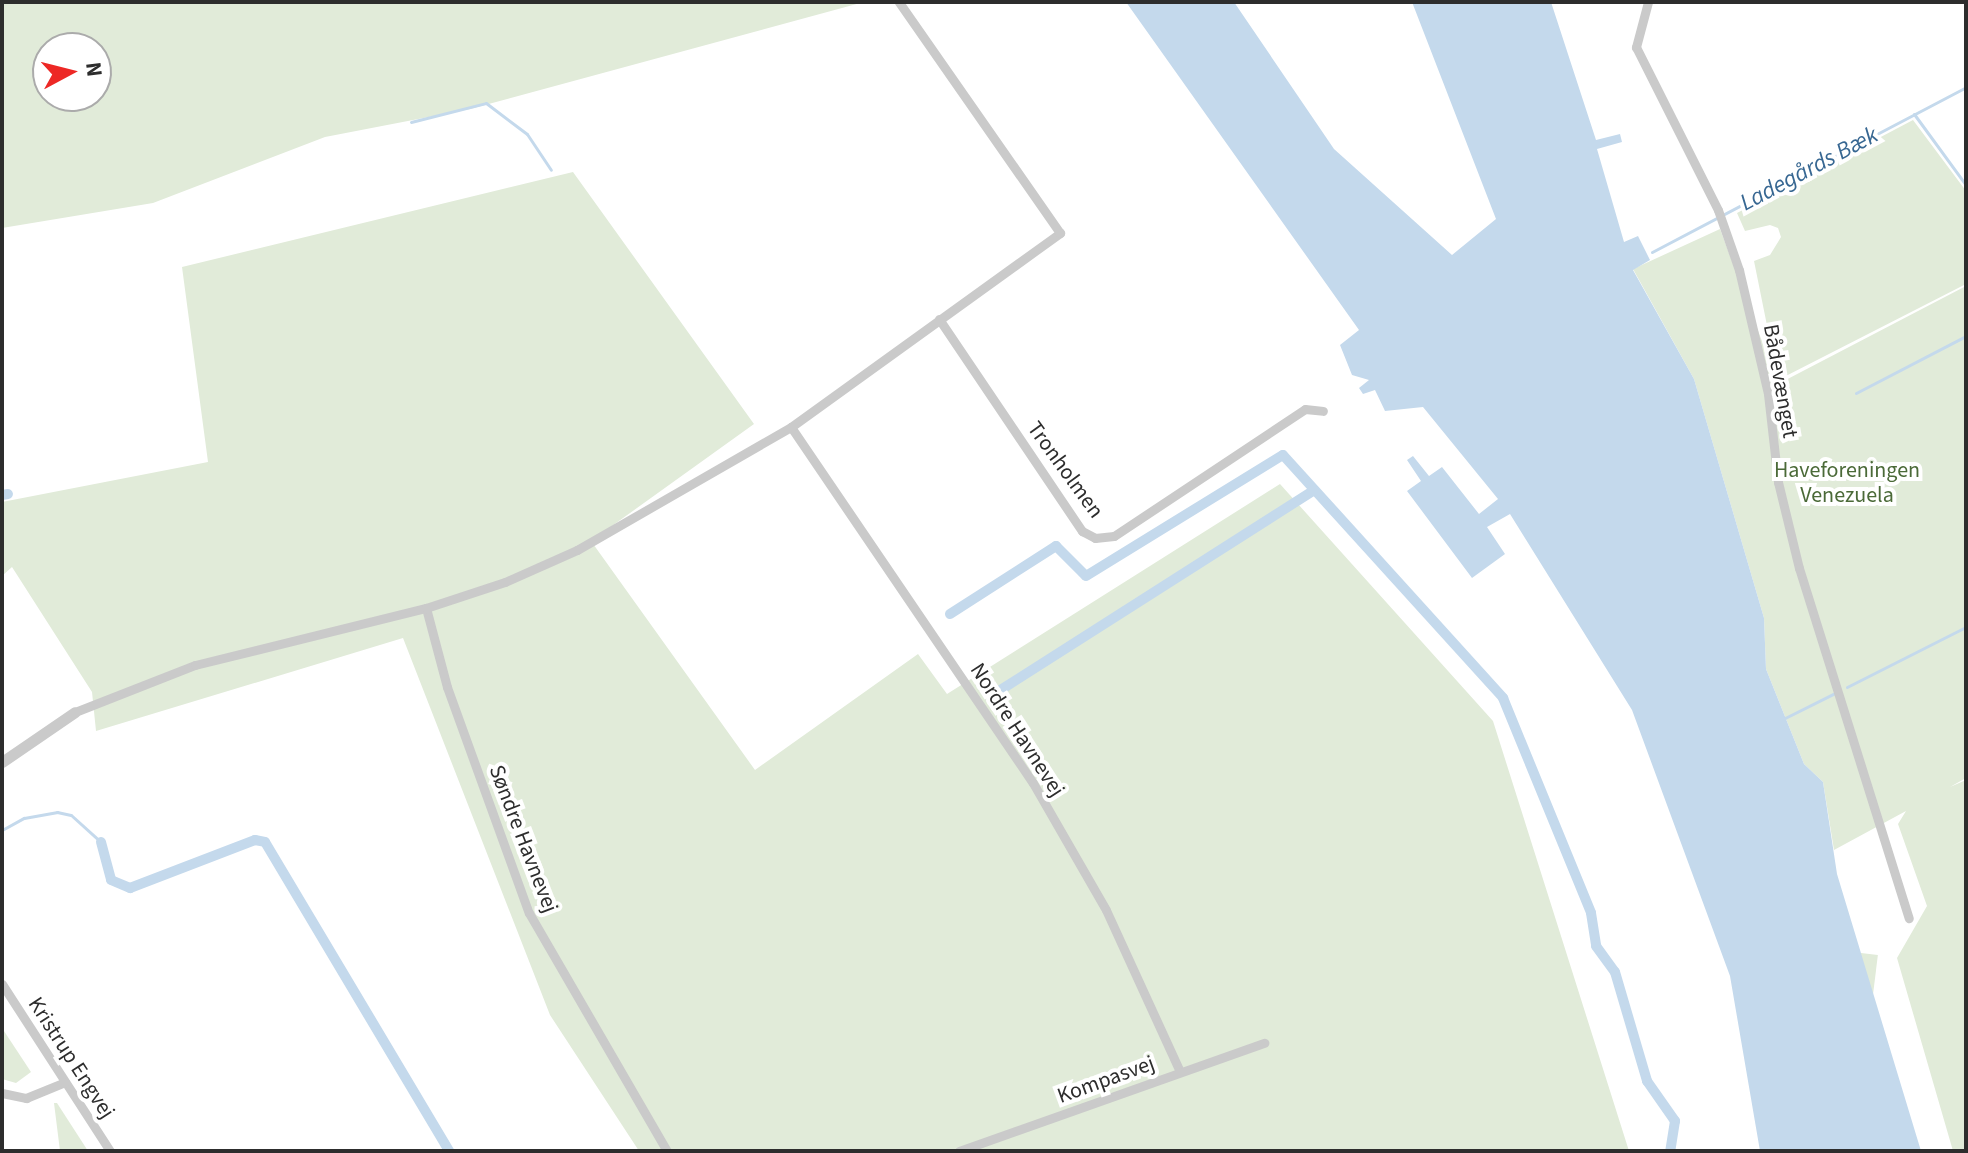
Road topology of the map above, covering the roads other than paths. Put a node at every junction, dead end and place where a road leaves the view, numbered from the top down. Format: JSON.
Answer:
{"nodes":[{"id":1,"x":899,"y":2,"type":"edge"},
{"id":2,"x":1648,"y":2,"type":"edge"},
{"id":3,"x":939,"y":319,"type":"junction"},
{"id":4,"x":1323,"y":411,"type":"dead end"},
{"id":5,"x":791,"y":427,"type":"junction"},
{"id":6,"x":426,"y":608,"type":"junction"},
{"id":7,"x":75,"y":712,"type":"joint"},
{"id":8,"x":2,"y":762,"type":"edge"},
{"id":9,"x":1909,"y":918,"type":"dead end"},
{"id":10,"x":2,"y":984,"type":"edge"},
{"id":11,"x":1264,"y":1043,"type":"dead end"},
{"id":12,"x":1180,"y":1072,"type":"junction"},
{"id":13,"x":65,"y":1082,"type":"junction"},
{"id":14,"x":2,"y":1093,"type":"edge"},
{"id":15,"x":110,"y":1151,"type":"edge"},
{"id":16,"x":667,"y":1151,"type":"edge"},
{"id":17,"x":959,"y":1151,"type":"edge"}],
"edges":[{"from":1,"to":3,"type":"street"},
{"from":2,"to":9,"type":"street","name":"Bådevænget"},
{"from":3,"to":4,"type":"street","name":"Tronholmen"},
{"from":3,"to":5,"type":"street"},
{"from":5,"to":6,"type":"street"},
{"from":5,"to":12,"type":"street","name":"Nordre Havnevej"},
{"from":6,"to":7,"type":"street"},
{"from":6,"to":16,"type":"street","name":"Søndre Havnevej"},
{"from":7,"to":8,"type":"street"},
{"from":10,"to":13,"type":"street","name":"Kristrup Engvej"},
{"from":11,"to":12,"type":"street","name":"Kompasvej"},
{"from":12,"to":17,"type":"street","name":"Kompasvej"},
{"from":13,"to":14,"type":"street"},
{"from":13,"to":15,"type":"street","name":"Kristrup Engvej"}]}
